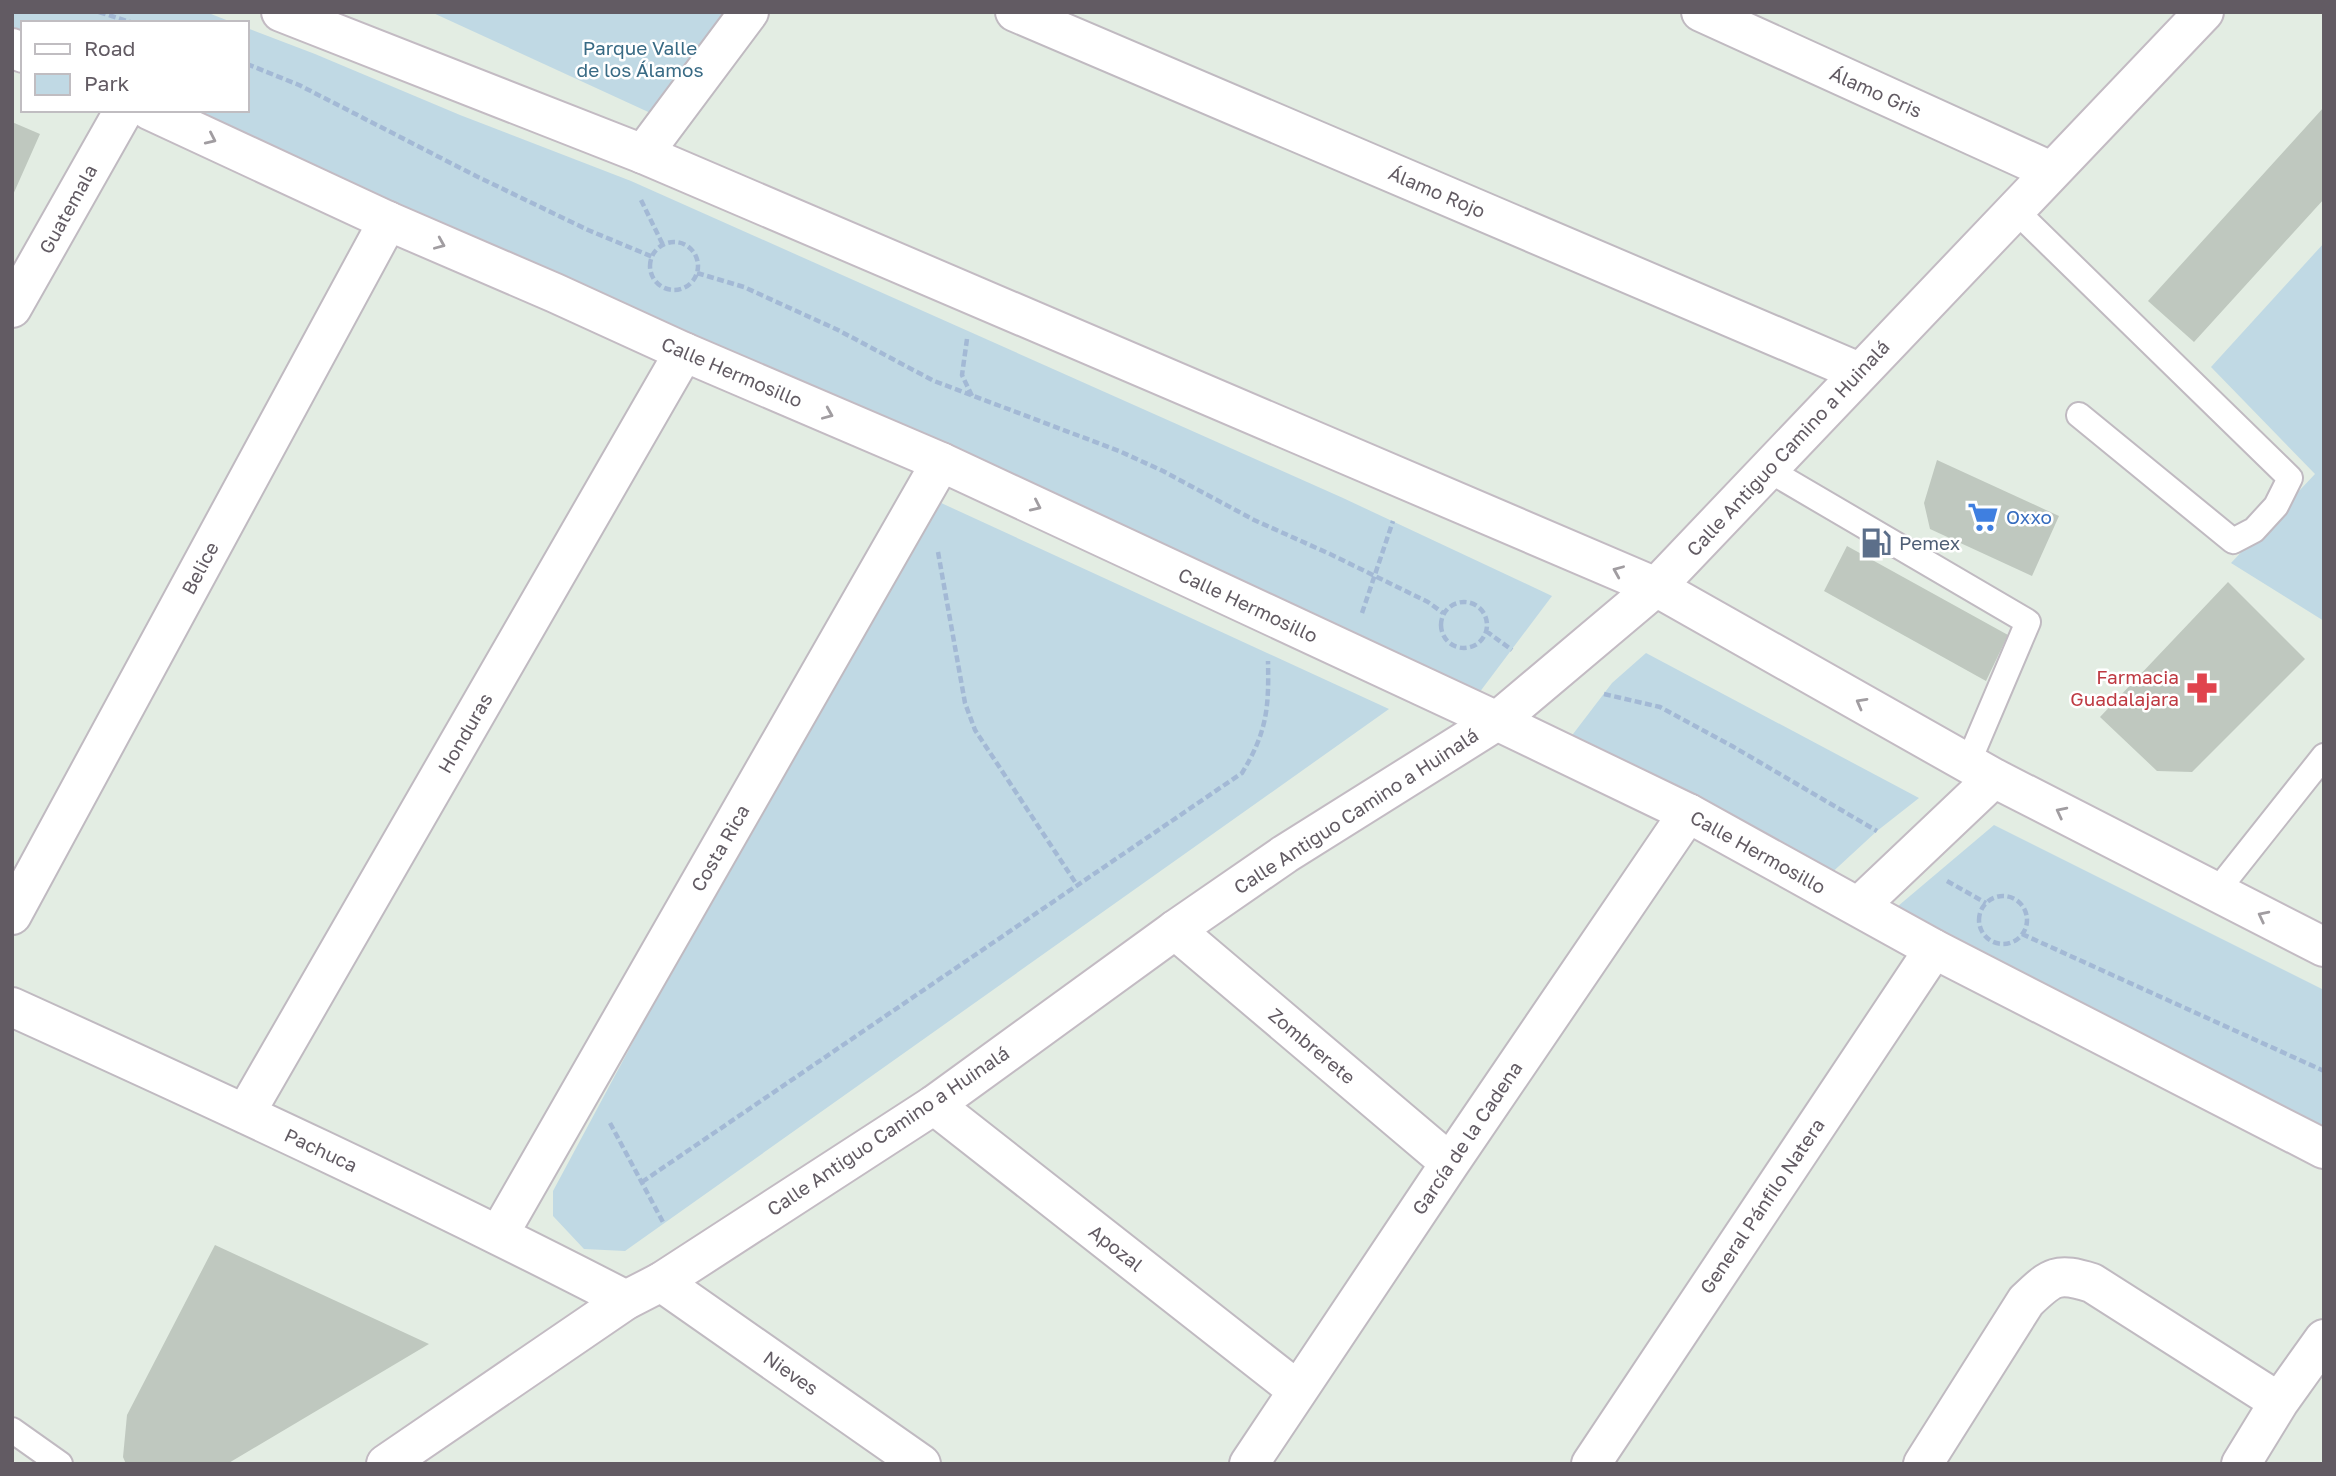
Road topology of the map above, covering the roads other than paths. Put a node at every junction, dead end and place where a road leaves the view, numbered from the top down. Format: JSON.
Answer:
{"nodes":[{"id":1,"x":281,"y":12,"type":"edge"},
{"id":2,"x":749,"y":12,"type":"edge"},
{"id":3,"x":1015,"y":12,"type":"edge"},
{"id":4,"x":1700,"y":12,"type":"edge"},
{"id":5,"x":2204,"y":12,"type":"edge"},
{"id":6,"x":123,"y":112,"type":"edge"},
{"id":7,"x":153,"y":112,"type":"edge"},
{"id":8,"x":643,"y":154,"type":"junction"},
{"id":9,"x":2051,"y":171,"type":"junction"},
{"id":10,"x":2014,"y":209,"type":"junction"},
{"id":11,"x":388,"y":221,"type":"junction"},
{"id":12,"x":12,"y":308,"type":"edge"},
{"id":13,"x":684,"y":352,"type":"junction"},
{"id":14,"x":1859,"y":372,"type":"junction"},
{"id":15,"x":2079,"y":415,"type":"dead end"},
{"id":16,"x":941,"y":462,"type":"junction"},
{"id":17,"x":1767,"y":469,"type":"junction"},
{"id":18,"x":1656,"y":587,"type":"junction"},
{"id":19,"x":1497,"y":721,"type":"junction"},
{"id":20,"x":2324,"y":756,"type":"edge"},
{"id":21,"x":1981,"y":771,"type":"junction"},
{"id":22,"x":1688,"y":813,"type":"junction"},
{"id":23,"x":2216,"y":892,"type":"junction"},
{"id":24,"x":1858,"y":907,"type":"junction"},
{"id":25,"x":12,"y":915,"type":"edge"},
{"id":26,"x":1175,"y":930,"type":"junction"},
{"id":27,"x":2324,"y":947,"type":"edge"},
{"id":28,"x":1934,"y":948,"type":"junction"},
{"id":29,"x":12,"y":1007,"type":"edge"},
{"id":30,"x":934,"y":1105,"type":"junction"},
{"id":31,"x":246,"y":1114,"type":"junction"},
{"id":32,"x":2324,"y":1149,"type":"edge"},
{"id":33,"x":1450,"y":1163,"type":"junction"},
{"id":34,"x":499,"y":1234,"type":"junction"},
{"id":35,"x":661,"y":1282,"type":"junction"},
{"id":36,"x":626,"y":1300,"type":"junction"},
{"id":37,"x":2324,"y":1339,"type":"edge"},
{"id":38,"x":1297,"y":1390,"type":"junction"},
{"id":39,"x":2278,"y":1402,"type":"junction"},
{"id":40,"x":12,"y":1430,"type":"edge"},
{"id":41,"x":404,"y":1460,"type":"edge"},
{"id":42,"x":60,"y":1464,"type":"edge"},
{"id":43,"x":921,"y":1464,"type":"edge"},
{"id":44,"x":1249,"y":1464,"type":"edge"},
{"id":45,"x":1591,"y":1464,"type":"edge"},
{"id":46,"x":1923,"y":1464,"type":"edge"},
{"id":47,"x":2241,"y":1464,"type":"edge"}],
"edges":[{"from":1,"to":8,"type":"street"},
{"from":2,"to":8,"type":"street"},
{"from":3,"to":14,"type":"street","name":"Álamo Rojo"},
{"from":4,"to":9,"type":"street","name":"Álamo Gris"},
{"from":5,"to":9,"type":"street","name":"Calle Antiguo Camino a Huinalá"},
{"from":6,"to":12,"type":"street","name":"Guatemala"},
{"from":7,"to":11,"type":"street","name":"Calle Hermosillo","one_way":true},
{"from":18,"to":8,"type":"street","one_way":true},
{"from":9,"to":10,"type":"street","name":"Calle Antiguo Camino a Huinalá"},
{"from":10,"to":14,"type":"street","name":"Calle Antiguo Camino a Huinalá"},
{"from":10,"to":15,"type":"lane"},
{"from":11,"to":13,"type":"street","name":"Calle Hermosillo","one_way":true},
{"from":11,"to":25,"type":"street","name":"Belice"},
{"from":13,"to":16,"type":"street","name":"Calle Hermosillo","one_way":true},
{"from":13,"to":31,"type":"street","name":"Honduras"},
{"from":14,"to":17,"type":"street","name":"Calle Antiguo Camino a Huinalá"},
{"from":16,"to":19,"type":"street","name":"Calle Hermosillo","one_way":true},
{"from":16,"to":34,"type":"street","name":"Costa Rica"},
{"from":17,"to":18,"type":"street","name":"Calle Antiguo Camino a Huinalá"},
{"from":17,"to":21,"type":"lane"},
{"from":18,"to":19,"type":"street","name":"Calle Antiguo Camino a Huinalá"},
{"from":21,"to":18,"type":"street","one_way":true},
{"from":19,"to":22,"type":"street","name":"Calle Hermosillo"},
{"from":19,"to":26,"type":"street","name":"Calle Antiguo Camino a Huinalá"},
{"from":20,"to":23,"type":"lane"},
{"from":23,"to":21,"type":"street","one_way":true},
{"from":21,"to":24,"type":"street"},
{"from":22,"to":24,"type":"street","name":"Calle Hermosillo"},
{"from":22,"to":33,"type":"street","name":"García de la Cadena"},
{"from":27,"to":23,"type":"street","one_way":true},
{"from":24,"to":28,"type":"street","name":"Calle Hermosillo"},
{"from":26,"to":30,"type":"street","name":"Calle Antiguo Camino a Huinalá"},
{"from":26,"to":33,"type":"street","name":"Zombrerete"},
{"from":28,"to":32,"type":"street","name":"Calle Hermosillo"},
{"from":28,"to":45,"type":"street","name":"General Pánfilo Natera"},
{"from":29,"to":31,"type":"street","name":"Pachuca"},
{"from":30,"to":35,"type":"street","name":"Calle Antiguo Camino a Huinalá"},
{"from":30,"to":38,"type":"street","name":"Apozal"},
{"from":31,"to":34,"type":"street","name":"Pachuca"},
{"from":33,"to":38,"type":"street","name":"García de la Cadena"},
{"from":34,"to":36,"type":"street","name":"Pachuca"},
{"from":35,"to":36,"type":"street","name":"Calle Antiguo Camino a Huinalá"},
{"from":35,"to":43,"type":"street","name":"Nieves"},
{"from":36,"to":41,"type":"street","name":"Calle Antiguo Camino a Huinalá"},
{"from":37,"to":39,"type":"street"},
{"from":38,"to":44,"type":"street","name":"García de la Cadena"},
{"from":39,"to":46,"type":"street"},
{"from":39,"to":47,"type":"street"},
{"from":40,"to":42,"type":"lane"}]}
